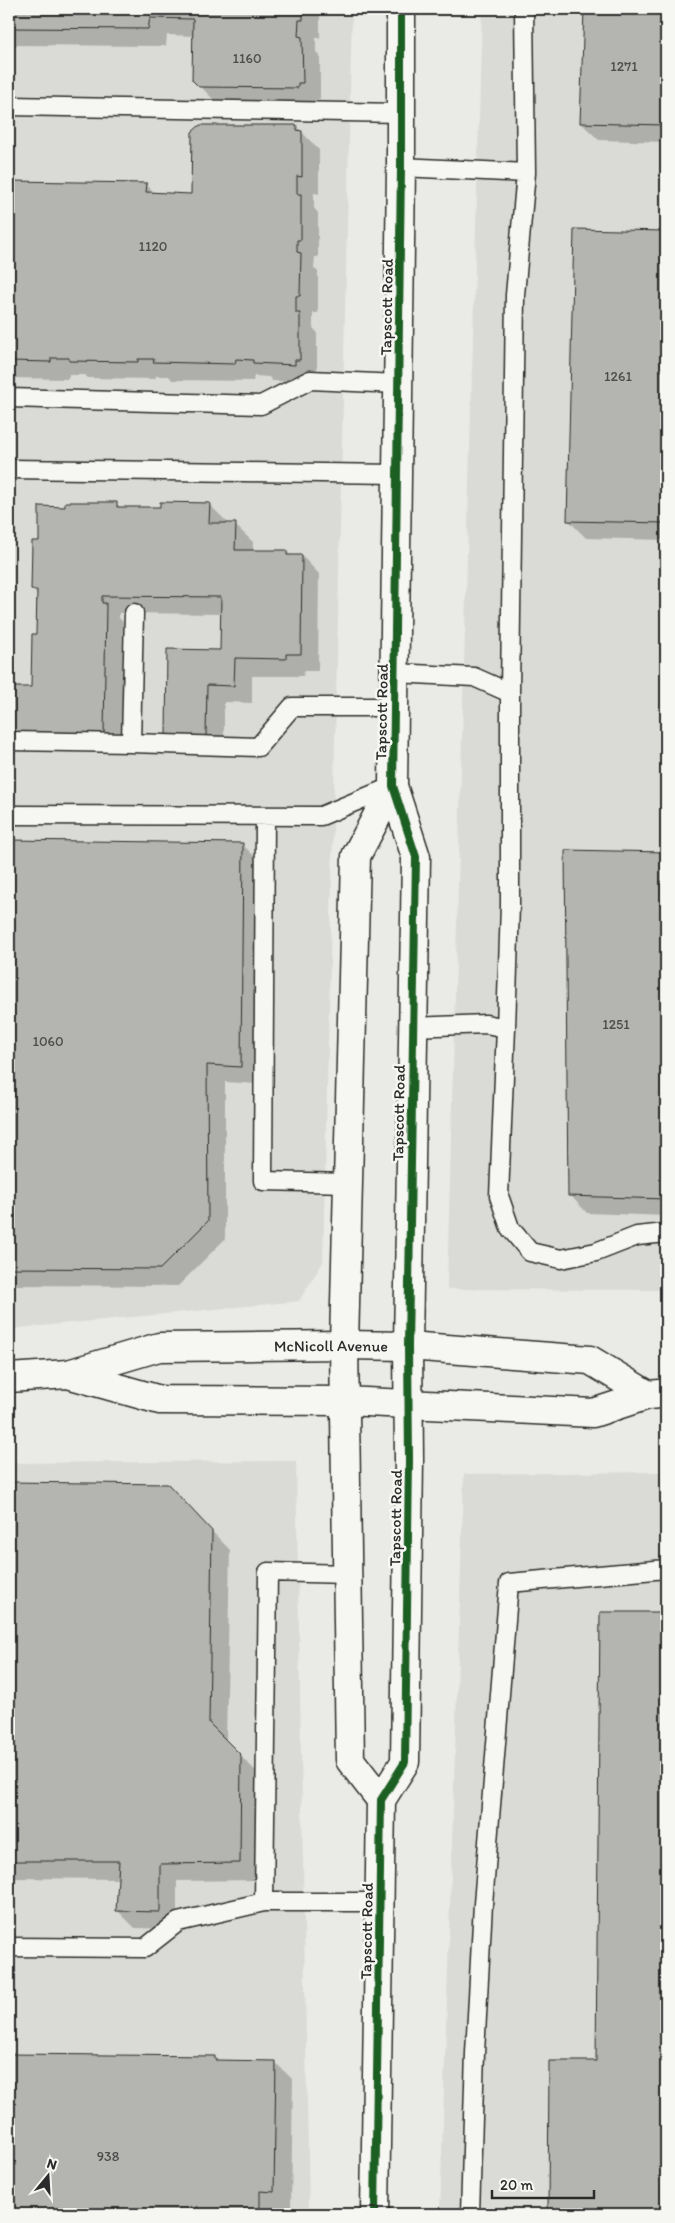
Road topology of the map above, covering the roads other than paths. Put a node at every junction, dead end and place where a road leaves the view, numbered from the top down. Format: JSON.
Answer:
{"nodes":[{"id":1,"x":401,"y":9,"type":"edge"},
{"id":2,"x":524,"y":9,"type":"edge"},
{"id":3,"x":9,"y":106,"type":"edge"},
{"id":4,"x":400,"y":113,"type":"junction"},
{"id":5,"x":402,"y":167,"type":"junction"},
{"id":6,"x":526,"y":173,"type":"junction"},
{"id":7,"x":398,"y":384,"type":"junction"},
{"id":8,"x":9,"y":398,"type":"edge"},
{"id":9,"x":9,"y":469,"type":"edge"},
{"id":10,"x":397,"y":474,"type":"junction"},
{"id":11,"x":134,"y":613,"type":"dead end"},
{"id":12,"x":395,"y":673,"type":"junction"},
{"id":13,"x":510,"y":693,"type":"junction"},
{"id":14,"x":394,"y":707,"type":"junction"},
{"id":15,"x":9,"y":741,"type":"edge"},
{"id":16,"x":131,"y":743,"type":"junction"},
{"id":17,"x":393,"y":786,"type":"junction"},
{"id":18,"x":9,"y":814,"type":"edge"},
{"id":19,"x":265,"y":816,"type":"junction"},
{"id":20,"x":413,"y":1027,"type":"junction"},
{"id":21,"x":506,"y":1028,"type":"junction"},
{"id":22,"x":348,"y":1183,"type":"junction"},
{"id":23,"x":666,"y":1233,"type":"edge"},
{"id":24,"x":344,"y":1345,"type":"junction"},
{"id":25,"x":408,"y":1346,"type":"junction"},
{"id":26,"x":68,"y":1374,"type":"junction"},
{"id":27,"x":9,"y":1378,"type":"edge"},
{"id":28,"x":657,"y":1394,"type":"edge"},
{"id":29,"x":345,"y":1401,"type":"junction"},
{"id":30,"x":409,"y":1404,"type":"junction"},
{"id":31,"x":666,"y":1568,"type":"edge"},
{"id":32,"x":348,"y":1574,"type":"junction"},
{"id":33,"x":381,"y":1800,"type":"junction"},
{"id":34,"x":264,"y":1902,"type":"junction"},
{"id":35,"x":380,"y":1902,"type":"junction"},
{"id":36,"x":9,"y":1947,"type":"edge"},
{"id":37,"x":375,"y":2214,"type":"edge"},
{"id":38,"x":470,"y":2214,"type":"edge"}],
"edges":[{"from":1,"to":4,"type":"street","name":"Tapscott Road"},
{"from":2,"to":6,"type":"lane"},
{"from":3,"to":4,"type":"lane"},
{"from":4,"to":5,"type":"street","name":"Tapscott Road"},
{"from":5,"to":6,"type":"lane"},
{"from":5,"to":7,"type":"street","name":"Tapscott Road"},
{"from":6,"to":13,"type":"lane"},
{"from":7,"to":8,"type":"lane"},
{"from":7,"to":10,"type":"street","name":"Tapscott Road"},
{"from":9,"to":10,"type":"lane"},
{"from":10,"to":12,"type":"street","name":"Tapscott Road"},
{"from":11,"to":16,"type":"lane"},
{"from":12,"to":13,"type":"lane"},
{"from":12,"to":14,"type":"street","name":"Tapscott Road"},
{"from":13,"to":21,"type":"lane"},
{"from":14,"to":16,"type":"lane"},
{"from":14,"to":17,"type":"street","name":"Tapscott Road"},
{"from":15,"to":16,"type":"lane"},
{"from":17,"to":19,"type":"lane"},
{"from":17,"to":20,"type":"street","name":"Tapscott Road"},
{"from":17,"to":22,"type":"street","name":"Tapscott Road"},
{"from":18,"to":19,"type":"lane"},
{"from":19,"to":22,"type":"lane"},
{"from":20,"to":21,"type":"lane"},
{"from":20,"to":25,"type":"street","name":"Tapscott Road"},
{"from":21,"to":23,"type":"lane"},
{"from":22,"to":24,"type":"street","name":"Tapscott Road"},
{"from":24,"to":25,"type":"street","name":"McNicoll Avenue"},
{"from":24,"to":26,"type":"street","name":"McNicoll Avenue"},
{"from":24,"to":29,"type":"street","name":"Tapscott Road"},
{"from":25,"to":28,"type":"street","name":"McNicoll Avenue"},
{"from":25,"to":30,"type":"street","name":"Tapscott Road"},
{"from":26,"to":27,"type":"street","name":"McNicoll Avenue"},
{"from":26,"to":29,"type":"street","name":"McNicoll Avenue"},
{"from":28,"to":30,"type":"street","name":"McNicoll Avenue"},
{"from":29,"to":30,"type":"street","name":"McNicoll Avenue"},
{"from":29,"to":32,"type":"street","name":"Tapscott Road"},
{"from":30,"to":33,"type":"street","name":"Tapscott Road"},
{"from":31,"to":38,"type":"lane"},
{"from":32,"to":33,"type":"street","name":"Tapscott Road"},
{"from":32,"to":34,"type":"lane"},
{"from":33,"to":35,"type":"street","name":"Tapscott Road"},
{"from":34,"to":35,"type":"lane"},
{"from":34,"to":36,"type":"lane"},
{"from":35,"to":37,"type":"street","name":"Tapscott Road"}]}
